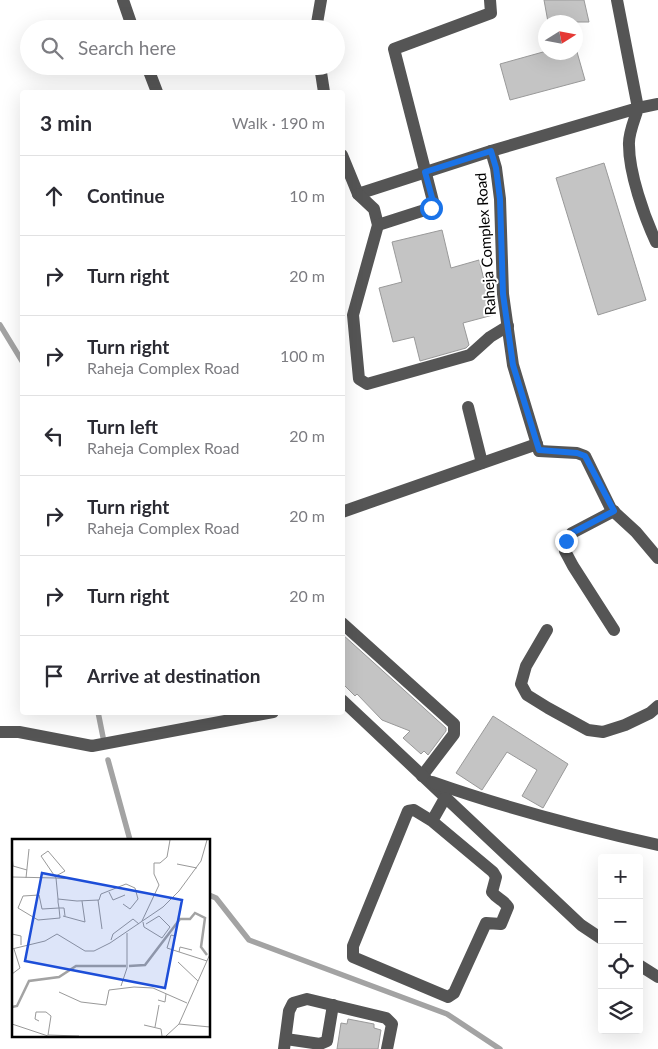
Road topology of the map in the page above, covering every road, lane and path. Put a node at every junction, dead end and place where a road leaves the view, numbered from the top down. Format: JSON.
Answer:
{"nodes":[{"id":1,"x":122,"y":0,"type":"edge"},
{"id":2,"x":321,"y":0,"type":"edge"},
{"id":3,"x":490,"y":0,"type":"edge"},
{"id":4,"x":617,"y":0,"type":"edge"},
{"id":5,"x":130,"y":20,"type":"edge"},
{"id":6,"x":318,"y":20,"type":"edge"},
{"id":7,"x":150,"y":75,"type":"edge"},
{"id":8,"x":321,"y":75,"type":"edge"},
{"id":9,"x":156,"y":90,"type":"edge"},
{"id":10,"x":324,"y":90,"type":"edge"},
{"id":11,"x":658,"y":106,"type":"edge"},
{"id":12,"x":638,"y":108,"type":"junction"},
{"id":13,"x":491,"y":151,"type":"junction"},
{"id":14,"x":345,"y":162,"type":"edge"},
{"id":15,"x":425,"y":172,"type":"junction"},
{"id":16,"x":358,"y":194,"type":"junction"},
{"id":17,"x":378,"y":225,"type":"junction"},
{"id":18,"x":656,"y":242,"type":"dead end"},
{"id":19,"x":508,"y":326,"type":"junction"},
{"id":20,"x":468,"y":407,"type":"dead end"},
{"id":21,"x":537,"y":444,"type":"junction"},
{"id":22,"x":482,"y":463,"type":"junction"},
{"id":23,"x":345,"y":511,"type":"edge"},
{"id":24,"x":614,"y":511,"type":"junction"},
{"id":25,"x":658,"y":558,"type":"edge"},
{"id":26,"x":345,"y":625,"type":"edge"},
{"id":27,"x":547,"y":630,"type":"dead end"},
{"id":28,"x":614,"y":630,"type":"dead end"},
{"id":29,"x":345,"y":703,"type":"edge"},
{"id":30,"x":658,"y":706,"type":"edge"},
{"id":31,"x":256,"y":715,"type":"edge"},
{"id":32,"x":0,"y":732,"type":"edge"},
{"id":33,"x":425,"y":778,"type":"junction"},
{"id":34,"x":445,"y":798,"type":"junction"},
{"id":35,"x":432,"y":821,"type":"junction"},
{"id":36,"x":493,"y":842,"type":"junction"},
{"id":37,"x":658,"y":845,"type":"edge"},
{"id":38,"x":479,"y":860,"type":"junction"},
{"id":39,"x":598,"y":936,"type":"edge"},
{"id":40,"x":643,"y":968,"type":"edge"},
{"id":41,"x":658,"y":977,"type":"edge"},
{"id":42,"x":332,"y":1005,"type":"junction"},
{"id":43,"x":285,"y":1044,"type":"edge"},
{"id":44,"x":387,"y":1049,"type":"edge"}],
"edges":[{"from":1,"to":5,"type":"street"},
{"from":2,"to":6,"type":"street"},
{"from":3,"to":15,"type":"street"},
{"from":4,"to":12,"type":"street"},
{"from":7,"to":9,"type":"street"},
{"from":8,"to":10,"type":"street"},
{"from":11,"to":12,"type":"street","name":"Raheja Complex Road"},
{"from":12,"to":13,"type":"street","name":"Raheja Complex Road"},
{"from":12,"to":18,"type":"street"},
{"from":13,"to":15,"type":"street"},
{"from":13,"to":19,"type":"street","name":"Raheja Complex Road"},
{"from":14,"to":16,"type":"street"},
{"from":15,"to":16,"type":"street"},
{"from":15,"to":17,"type":"street"},
{"from":16,"to":17,"type":"street"},
{"from":17,"to":19,"type":"street"},
{"from":19,"to":21,"type":"street","name":"Raheja Complex Road"},
{"from":20,"to":22,"type":"street"},
{"from":21,"to":22,"type":"street"},
{"from":21,"to":24,"type":"street"},
{"from":22,"to":23,"type":"street"},
{"from":24,"to":25,"type":"street"},
{"from":24,"to":28,"type":"street"},
{"from":26,"to":33,"type":"street"},
{"from":27,"to":30,"type":"street"},
{"from":29,"to":33,"type":"street"},
{"from":31,"to":32,"type":"street"},
{"from":33,"to":34,"type":"street"},
{"from":33,"to":37,"type":"street"},
{"from":34,"to":35,"type":"street"},
{"from":34,"to":36,"type":"street"},
{"from":35,"to":38,"type":"street"},
{"from":35,"to":38,"type":"street"},
{"from":36,"to":38,"type":"street"},
{"from":36,"to":39,"type":"street"},
{"from":40,"to":41,"type":"street"},
{"from":42,"to":43,"type":"street"},
{"from":42,"to":43,"type":"street"},
{"from":42,"to":44,"type":"street"}]}
